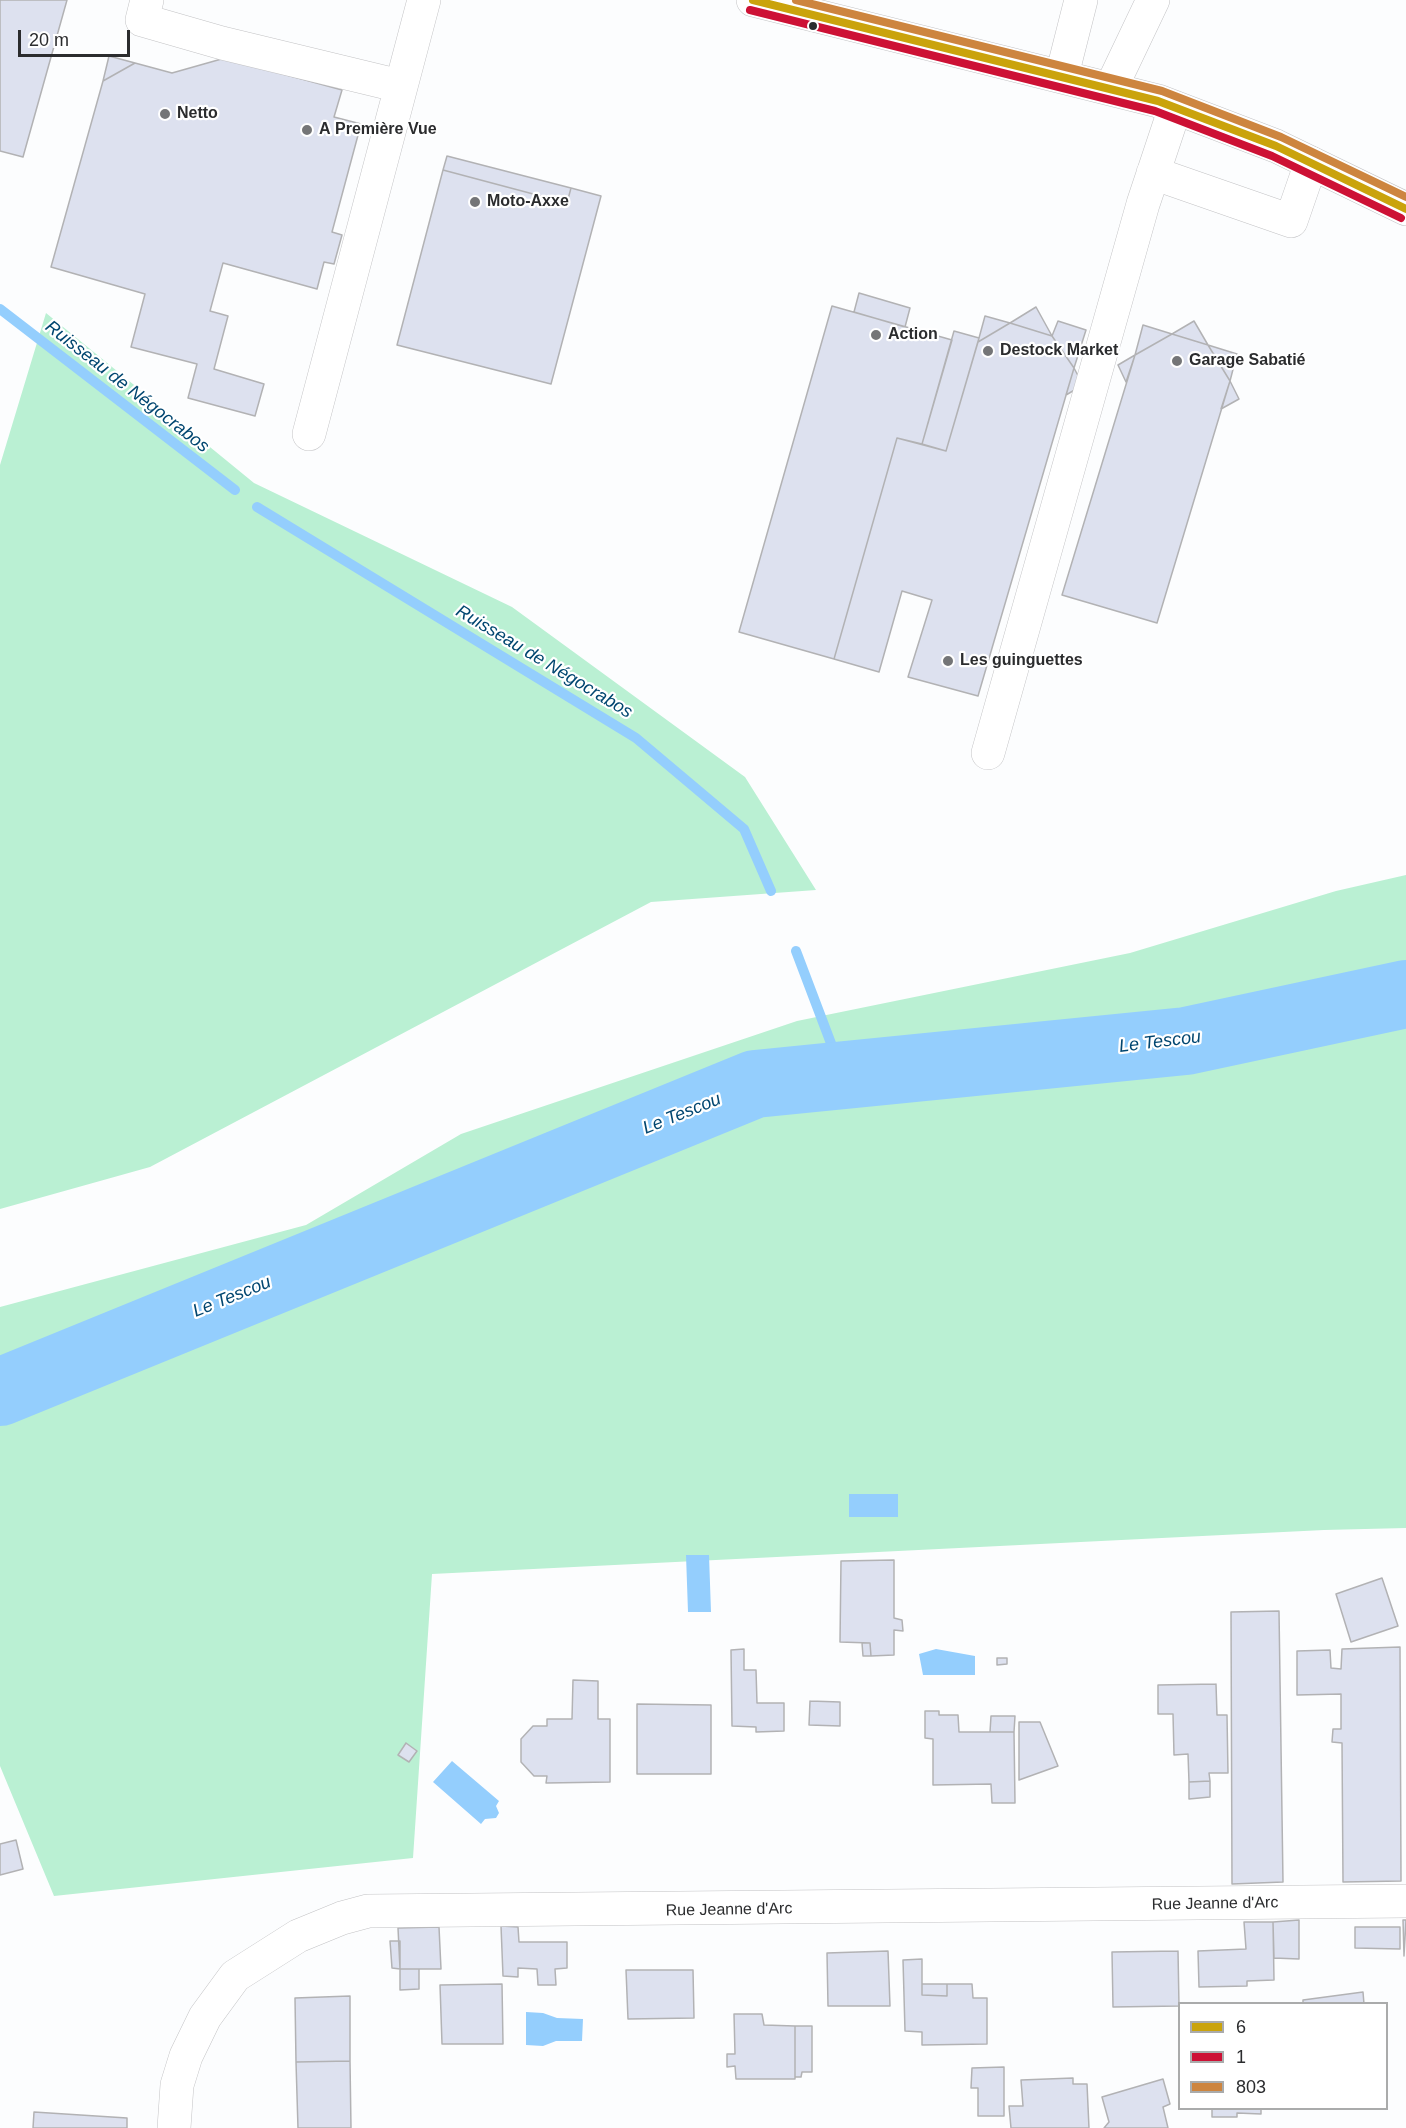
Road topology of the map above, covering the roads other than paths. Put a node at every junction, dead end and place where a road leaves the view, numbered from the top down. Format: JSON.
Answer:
{"nodes":[{"id":1,"x":147,"y":0,"type":"edge"},
{"id":2,"x":424,"y":0,"type":"edge"},
{"id":3,"x":753,"y":0,"type":"edge"},
{"id":4,"x":1081,"y":0,"type":"edge"},
{"id":5,"x":1153,"y":0,"type":"edge"},
{"id":6,"x":1062,"y":75,"type":"junction"},
{"id":7,"x":400,"y":86,"type":"junction"},
{"id":8,"x":1111,"y":88,"type":"junction"},
{"id":9,"x":1175,"y":108,"type":"junction"},
{"id":10,"x":1311,"y":164,"type":"junction"},
{"id":11,"x":1153,"y":173,"type":"junction"},
{"id":12,"x":1406,"y":209,"type":"edge"},
{"id":13,"x":309,"y":434,"type":"dead end"},
{"id":14,"x":988,"y":753,"type":"dead end"},
{"id":15,"x":1406,"y":1901,"type":"edge"},
{"id":16,"x":174,"y":2128,"type":"edge"}],
"edges":[{"from":1,"to":7,"type":"street"},
{"from":2,"to":7,"type":"street"},
{"from":3,"to":6,"type":"street"},
{"from":4,"to":6,"type":"street"},
{"from":5,"to":8,"type":"street"},
{"from":6,"to":8,"type":"street"},
{"from":7,"to":13,"type":"street"},
{"from":8,"to":9,"type":"street"},
{"from":9,"to":10,"type":"street"},
{"from":9,"to":11,"type":"street"},
{"from":10,"to":11,"type":"street"},
{"from":10,"to":12,"type":"street"},
{"from":11,"to":14,"type":"street"},
{"from":15,"to":16,"type":"street","name":"Rue Jeanne d'Arc"}]}
